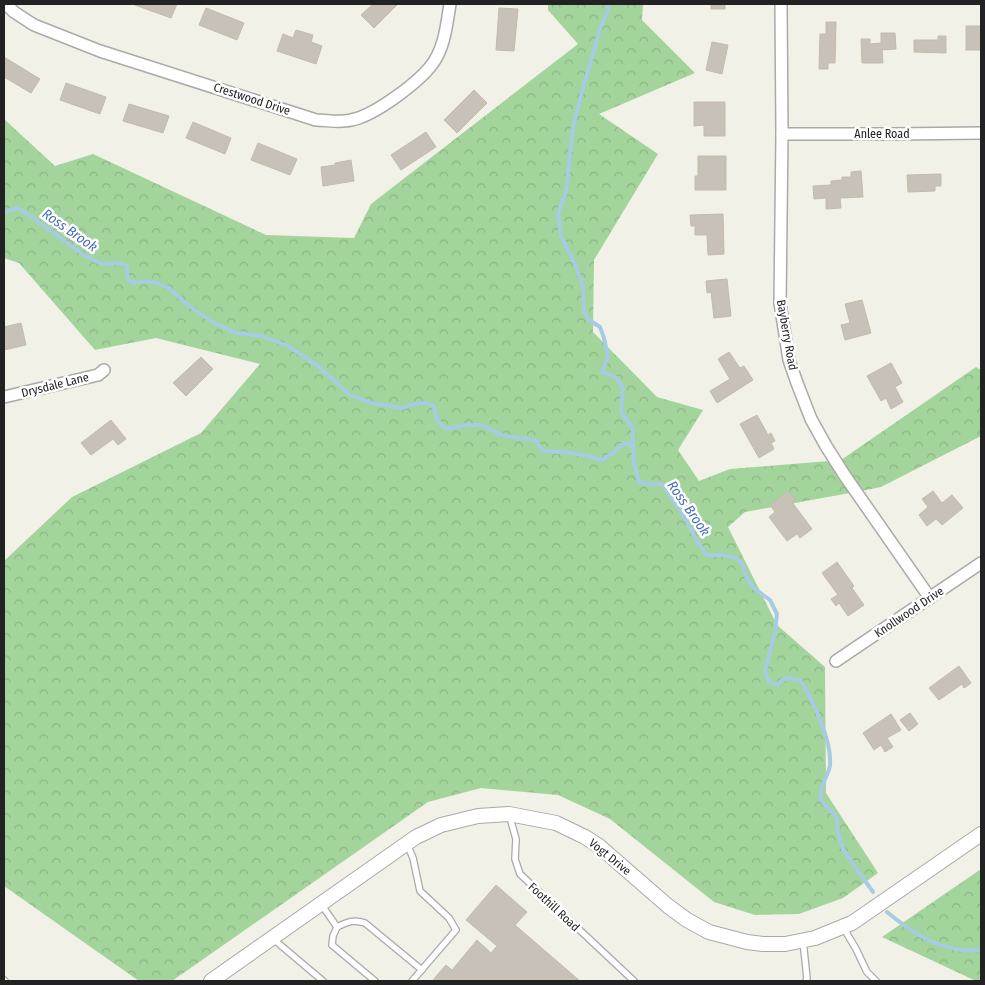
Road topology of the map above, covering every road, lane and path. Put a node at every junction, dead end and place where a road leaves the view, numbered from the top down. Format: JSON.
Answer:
{"nodes":[{"id":1,"x":6,"y":4,"type":"edge"},
{"id":2,"x":450,"y":4,"type":"edge"},
{"id":3,"x":781,"y":4,"type":"edge"},
{"id":4,"x":981,"y":133,"type":"edge"},
{"id":5,"x":782,"y":134,"type":"junction"},
{"id":6,"x":104,"y":370,"type":"dead end"},
{"id":7,"x":4,"y":398,"type":"edge"},
{"id":8,"x":981,"y":563,"type":"edge"},
{"id":9,"x":930,"y":598,"type":"junction"},
{"id":10,"x":836,"y":661,"type":"dead end"},
{"id":11,"x":509,"y":814,"type":"junction"},
{"id":12,"x":981,"y":834,"type":"edge"},
{"id":13,"x":407,"y":843,"type":"junction"},
{"id":14,"x":321,"y":904,"type":"junction"},
{"id":15,"x":338,"y":927,"type":"junction"},
{"id":16,"x":843,"y":927,"type":"junction"},
{"id":17,"x":272,"y":938,"type":"junction"},
{"id":18,"x":803,"y":940,"type":"junction"},
{"id":19,"x":422,"y":970,"type":"junction"},
{"id":20,"x":808,"y":980,"type":"edge"},
{"id":21,"x":211,"y":981,"type":"edge"},
{"id":22,"x":323,"y":981,"type":"edge"},
{"id":23,"x":375,"y":981,"type":"edge"},
{"id":24,"x":412,"y":981,"type":"edge"},
{"id":25,"x":634,"y":981,"type":"edge"},
{"id":26,"x":876,"y":981,"type":"edge"}],
"edges":[{"from":1,"to":2,"type":"street","name":"Crestwood Drive"},
{"from":3,"to":5,"type":"street","name":"Bayberry Road"},
{"from":4,"to":5,"type":"street","name":"Anlee Road"},
{"from":5,"to":9,"type":"street","name":"Bayberry Road"},
{"from":6,"to":7,"type":"street","name":"Drysdale Lane"},
{"from":8,"to":9,"type":"street","name":"Knollwood Drive"},
{"from":9,"to":10,"type":"street","name":"Knollwood Drive"},
{"from":11,"to":13,"type":"street","name":"Vogt Drive"},
{"from":11,"to":18,"type":"street","name":"Vogt Drive"},
{"from":11,"to":25,"type":"lane","name":"Foothill Road"},
{"from":12,"to":16,"type":"street","name":"Vogt Drive"},
{"from":13,"to":14,"type":"street","name":"Vogt Drive"},
{"from":13,"to":19,"type":"lane"},
{"from":14,"to":15,"type":"lane"},
{"from":14,"to":17,"type":"street","name":"Vogt Drive"},
{"from":15,"to":19,"type":"lane"},
{"from":15,"to":23,"type":"lane"},
{"from":16,"to":18,"type":"street","name":"Vogt Drive"},
{"from":16,"to":26,"type":"lane"},
{"from":17,"to":21,"type":"street","name":"Vogt Drive"},
{"from":17,"to":22,"type":"lane"},
{"from":18,"to":20,"type":"lane"},
{"from":19,"to":24,"type":"lane"}]}
